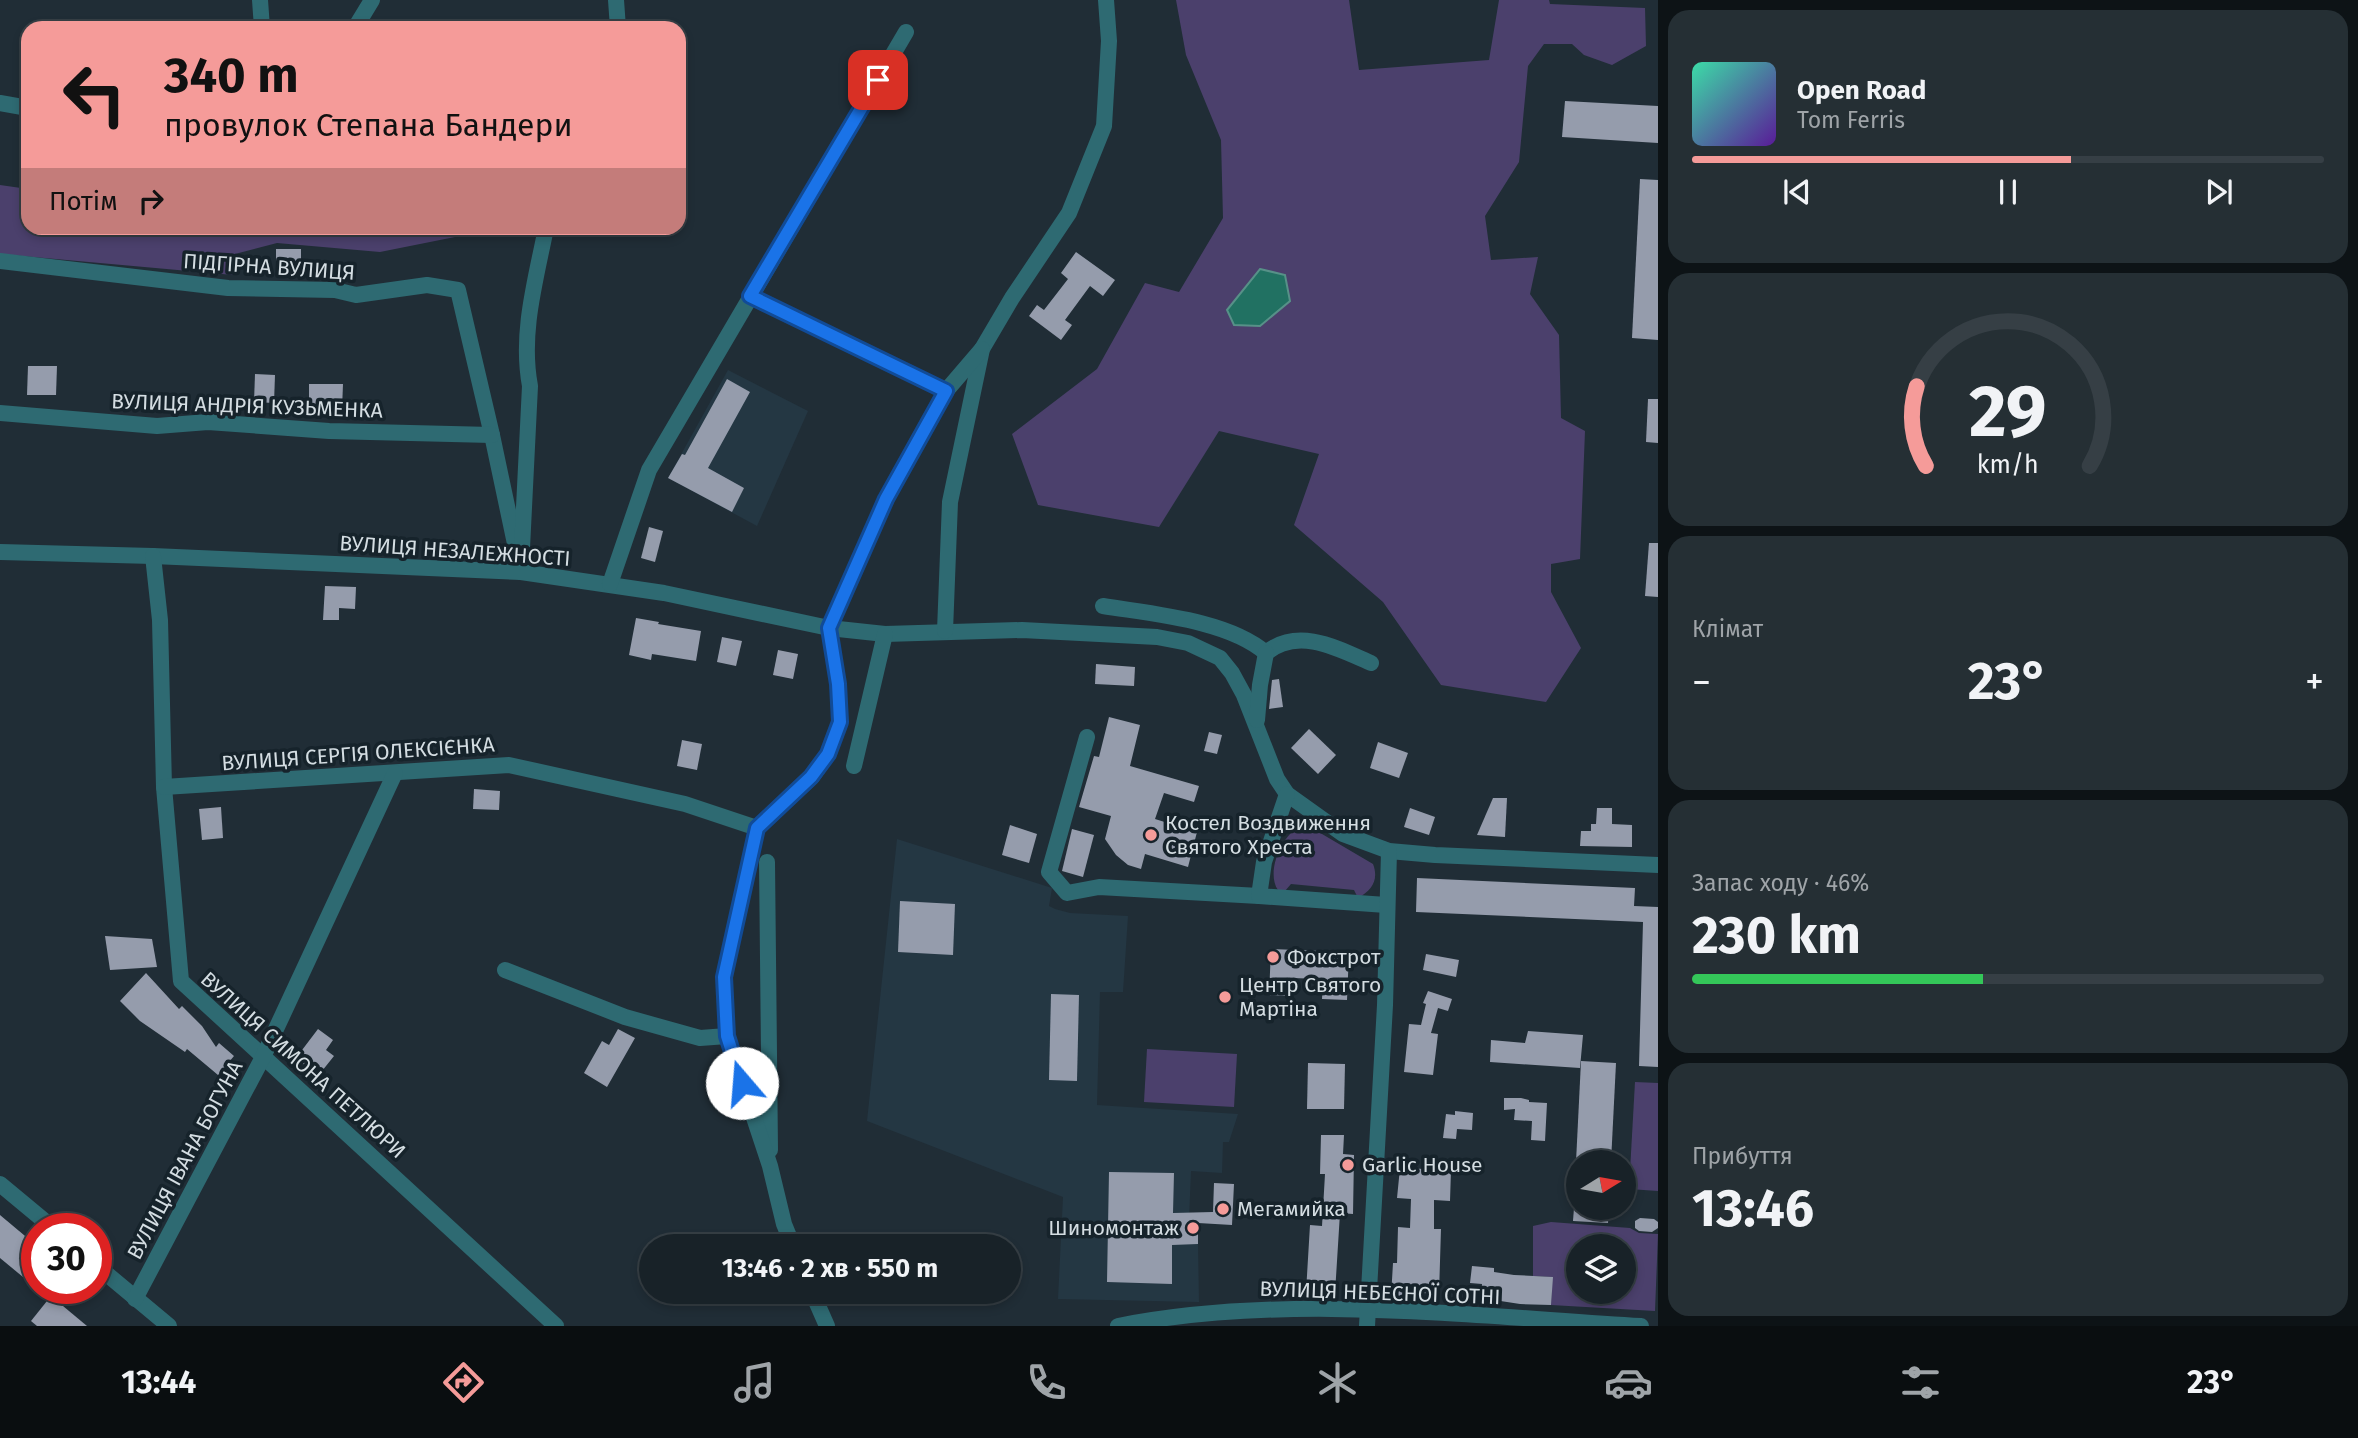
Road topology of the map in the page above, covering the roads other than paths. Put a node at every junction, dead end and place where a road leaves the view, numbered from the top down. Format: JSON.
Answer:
{"nodes":[{"id":1,"x":260,"y":0,"type":"edge"},
{"id":2,"x":373,"y":0,"type":"edge"},
{"id":3,"x":616,"y":0,"type":"edge"},
{"id":4,"x":1106,"y":0,"type":"edge"},
{"id":5,"x":262,"y":21,"type":"edge"},
{"id":6,"x":360,"y":21,"type":"edge"},
{"id":7,"x":618,"y":21,"type":"edge"},
{"id":8,"x":906,"y":32,"type":"dead end"},
{"id":9,"x":0,"y":103,"type":"edge"},
{"id":10,"x":21,"y":107,"type":"edge"},
{"id":11,"x":545,"y":235,"type":"edge"},
{"id":12,"x":0,"y":261,"type":"edge"},
{"id":13,"x":750,"y":296,"type":"junction"},
{"id":14,"x":982,"y":349,"type":"junction"},
{"id":15,"x":946,"y":391,"type":"junction"},
{"id":16,"x":0,"y":413,"type":"edge"},
{"id":17,"x":492,"y":435,"type":"junction"},
{"id":18,"x":0,"y":552,"type":"edge"},
{"id":19,"x":153,"y":556,"type":"junction"},
{"id":20,"x":521,"y":572,"type":"junction"},
{"id":21,"x":610,"y":584,"type":"junction"},
{"id":22,"x":1103,"y":606,"type":"dead end"},
{"id":23,"x":829,"y":628,"type":"junction"},
{"id":24,"x":945,"y":631,"type":"junction"},
{"id":25,"x":885,"y":634,"type":"junction"},
{"id":26,"x":1266,"y":653,"type":"junction"},
{"id":27,"x":1371,"y":663,"type":"dead end"},
{"id":28,"x":1257,"y":730,"type":"junction"},
{"id":29,"x":1087,"y":737,"type":"dead end"},
{"id":30,"x":854,"y":766,"type":"dead end"},
{"id":31,"x":396,"y":773,"type":"junction"},
{"id":32,"x":164,"y":787,"type":"junction"},
{"id":33,"x":1287,"y":794,"type":"junction"},
{"id":34,"x":757,"y":828,"type":"junction"},
{"id":35,"x":1389,"y":851,"type":"junction"},
{"id":36,"x":767,"y":862,"type":"dead end"},
{"id":37,"x":1658,"y":864,"type":"edge"},
{"id":38,"x":1259,"y":896,"type":"junction"},
{"id":39,"x":1386,"y":905,"type":"junction"},
{"id":40,"x":505,"y":970,"type":"dead end"},
{"id":41,"x":727,"y":1036,"type":"junction"},
{"id":42,"x":264,"y":1057,"type":"junction"},
{"id":43,"x":770,"y":1166,"type":"junction"},
{"id":44,"x":0,"y":1184,"type":"edge"},
{"id":45,"x":35,"y":1213,"type":"edge"},
{"id":46,"x":788,"y":1234,"type":"edge"},
{"id":47,"x":112,"y":1279,"type":"edge"},
{"id":48,"x":135,"y":1298,"type":"junction"},
{"id":49,"x":817,"y":1304,"type":"edge"},
{"id":50,"x":1367,"y":1318,"type":"edge"},
{"id":51,"x":169,"y":1326,"type":"edge"},
{"id":52,"x":556,"y":1326,"type":"edge"},
{"id":53,"x":827,"y":1326,"type":"edge"},
{"id":54,"x":1118,"y":1326,"type":"edge"},
{"id":55,"x":1641,"y":1326,"type":"edge"}],
"edges":[{"from":1,"to":5,"type":"street"},
{"from":2,"to":6,"type":"street"},
{"from":3,"to":7,"type":"street"},
{"from":4,"to":14,"type":"street"},
{"from":8,"to":13,"type":"street"},
{"from":9,"to":10,"type":"street"},
{"from":11,"to":20,"type":"street"},
{"from":12,"to":17,"type":"street","name":"ПІДГІРНА ВУЛИЦЯ"},
{"from":13,"to":15,"type":"street"},
{"from":13,"to":21,"type":"street"},
{"from":14,"to":15,"type":"street"},
{"from":14,"to":24,"type":"street"},
{"from":15,"to":23,"type":"street"},
{"from":16,"to":17,"type":"street","name":"ВУЛИЦЯ АНДРІЯ КУЗЬМЕНКА"},
{"from":17,"to":20,"type":"street","name":"ПІДГІРНА ВУЛИЦЯ"},
{"from":18,"to":19,"type":"street","name":"ВУЛИЦЯ НЕЗАЛЕЖНОСТІ"},
{"from":19,"to":20,"type":"street","name":"ВУЛИЦЯ НЕЗАЛЕЖНОСТІ"},
{"from":19,"to":32,"type":"street","name":"ВУЛИЦЯ СИМОНА ПЕТЛЮРИ"},
{"from":20,"to":21,"type":"street","name":"ВУЛИЦЯ НЕЗАЛЕЖНОСТІ"},
{"from":21,"to":23,"type":"street","name":"ВУЛИЦЯ НЕЗАЛЕЖНОСТІ"},
{"from":22,"to":26,"type":"street"},
{"from":23,"to":25,"type":"street","name":"ВУЛИЦЯ НЕЗАЛЕЖНОСТІ"},
{"from":23,"to":34,"type":"street"},
{"from":24,"to":25,"type":"street","name":"ВУЛИЦЯ НЕЗАЛЕЖНОСТІ"},
{"from":24,"to":28,"type":"street","name":"ВУЛИЦЯ НЕЗАЛЕЖНОСТІ"},
{"from":25,"to":30,"type":"street"},
{"from":26,"to":27,"type":"street"},
{"from":26,"to":28,"type":"street"},
{"from":28,"to":33,"type":"street","name":"ВУЛИЦЯ НЕЗАЛЕЖНОСТІ"},
{"from":29,"to":38,"type":"street"},
{"from":31,"to":32,"type":"street","name":"ВУЛИЦЯ СЕРГІЯ ОЛЕКСІЄНКА"},
{"from":31,"to":34,"type":"street","name":"ВУЛИЦЯ СЕРГІЯ ОЛЕКСІЄНКА"},
{"from":31,"to":42,"type":"street","name":"ВУЛИЦЯ ІВАНА БОГУНА"},
{"from":32,"to":42,"type":"street","name":"ВУЛИЦЯ СИМОНА ПЕТЛЮРИ"},
{"from":33,"to":35,"type":"street"},
{"from":33,"to":38,"type":"street"},
{"from":34,"to":41,"type":"street"},
{"from":35,"to":37,"type":"street"},
{"from":35,"to":39,"type":"street"},
{"from":36,"to":43,"type":"street"},
{"from":38,"to":39,"type":"street"},
{"from":39,"to":50,"type":"street"},
{"from":40,"to":41,"type":"street"},
{"from":41,"to":43,"type":"street"},
{"from":42,"to":48,"type":"street","name":"ВУЛИЦЯ ІВАНА БОГУНА"},
{"from":42,"to":52,"type":"street","name":"ВУЛИЦЯ СИМОНА ПЕТЛЮРИ"},
{"from":43,"to":46,"type":"street"},
{"from":44,"to":45,"type":"street"},
{"from":47,"to":48,"type":"street"},
{"from":48,"to":51,"type":"street"},
{"from":49,"to":53,"type":"street"},
{"from":50,"to":54,"type":"street","name":"ВУЛИЦЯ НЕБЕСНОЇ СОТНІ"},
{"from":50,"to":55,"type":"street","name":"ВУЛИЦЯ НЕБЕСНОЇ СОТНІ"}]}
